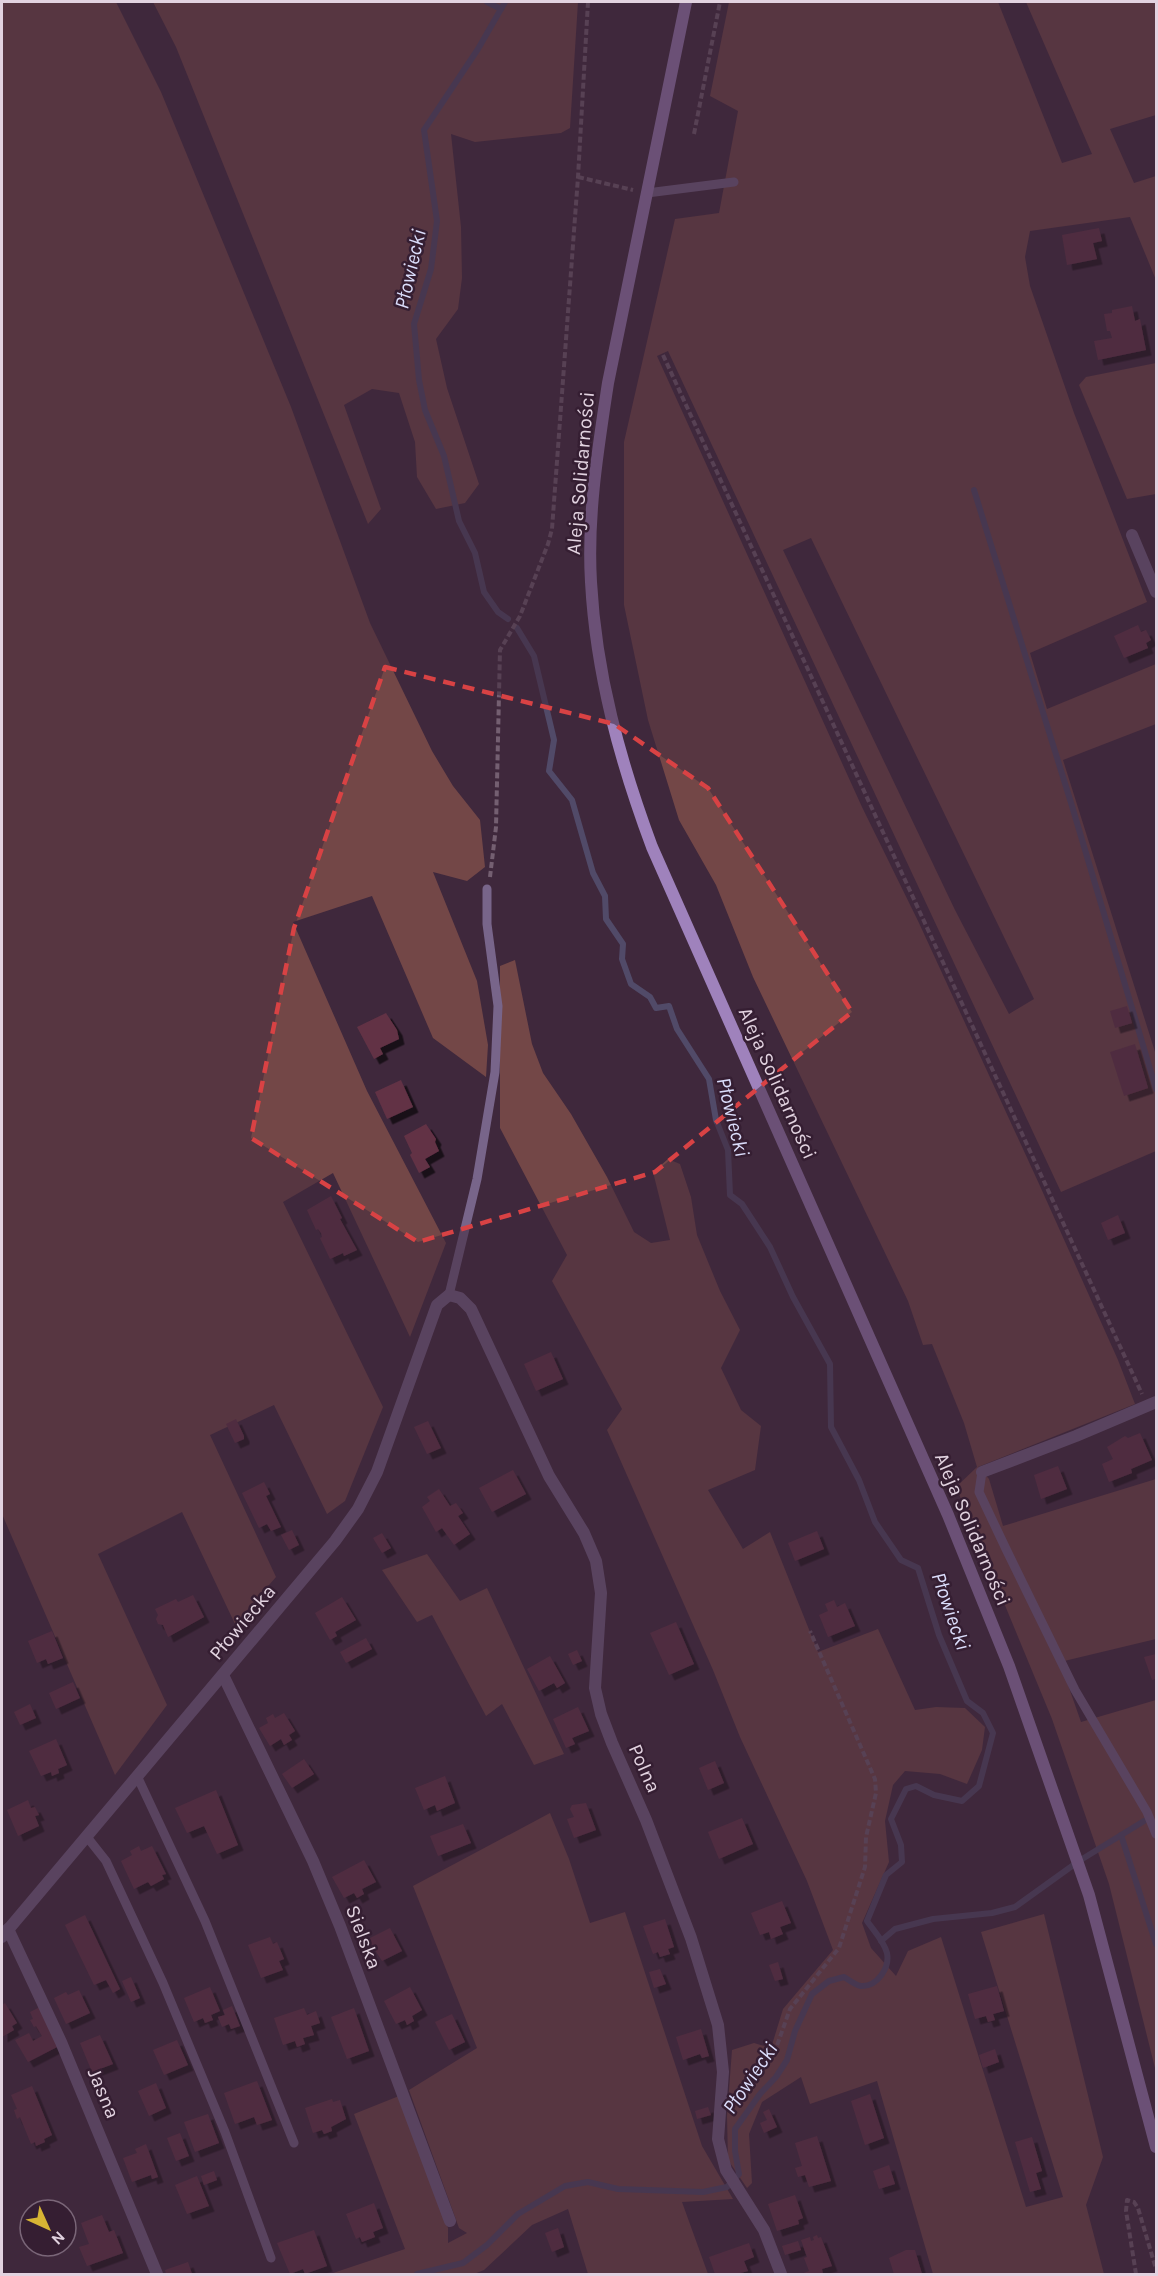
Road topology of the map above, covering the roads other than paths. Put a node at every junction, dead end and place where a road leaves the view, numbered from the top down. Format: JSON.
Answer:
{"nodes":[{"id":1,"x":686,"y":2,"type":"edge"},
{"id":2,"x":734,"y":182,"type":"dead end"},
{"id":3,"x":647,"y":193,"type":"junction"},
{"id":4,"x":1131,"y":535,"type":"dead end"},
{"id":5,"x":1156,"y":592,"type":"edge"},
{"id":6,"x":487,"y":889,"type":"road end"},
{"id":7,"x":449,"y":1295,"type":"junction"},
{"id":8,"x":1152,"y":1404,"type":"edge"},
{"id":9,"x":982,"y":1472,"type":"joint"},
{"id":10,"x":222,"y":1675,"type":"junction"},
{"id":11,"x":138,"y":1778,"type":"junction"},
{"id":12,"x":1156,"y":1834,"type":"edge"},
{"id":13,"x":87,"y":1837,"type":"junction"},
{"id":14,"x":5,"y":1933,"type":"edge"},
{"id":15,"x":294,"y":2143,"type":"dead end"},
{"id":16,"x":1156,"y":2147,"type":"edge"},
{"id":17,"x":450,"y":2221,"type":"dead end"},
{"id":18,"x":271,"y":2258,"type":"dead end"},
{"id":19,"x":157,"y":2274,"type":"edge"},
{"id":20,"x":781,"y":2274,"type":"edge"}],
"edges":[{"from":1,"to":3,"type":"main road","name":"Aleja Solidarności"},
{"from":2,"to":3,"type":"lane"},
{"from":3,"to":16,"type":"main road","name":"Aleja Solidarności"},
{"from":4,"to":5,"type":"street"},
{"from":6,"to":7,"type":"lane"},
{"from":7,"to":10,"type":"street","name":"Płowiecka"},
{"from":7,"to":20,"type":"street","name":"Polna"},
{"from":8,"to":9,"type":"street"},
{"from":9,"to":12,"type":"lane"},
{"from":10,"to":11,"type":"street","name":"Płowiecka"},
{"from":10,"to":17,"type":"street","name":"Sielska"},
{"from":11,"to":13,"type":"street","name":"Płowiecka"},
{"from":11,"to":15,"type":"lane"},
{"from":13,"to":14,"type":"street","name":"Płowiecka"},
{"from":13,"to":18,"type":"lane"},
{"from":14,"to":19,"type":"street","name":"Jasna"}]}
